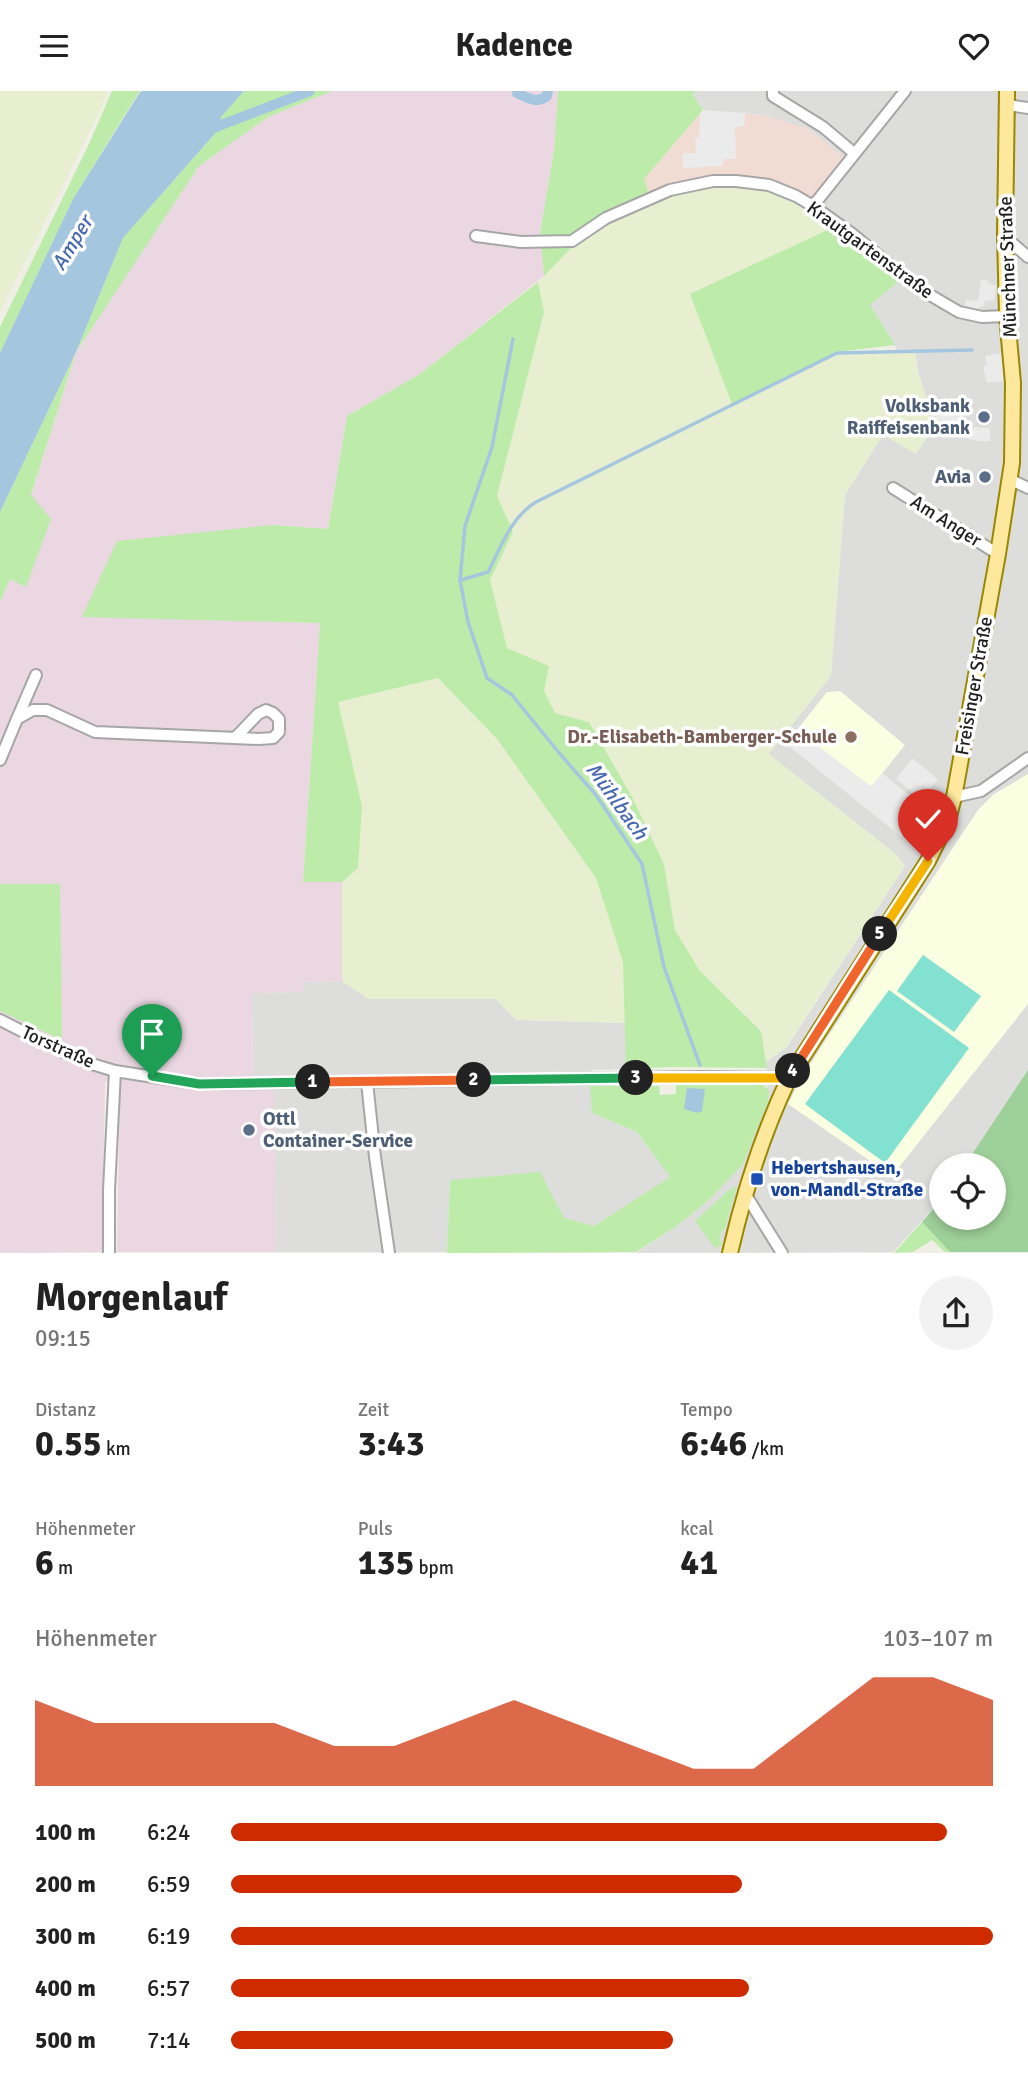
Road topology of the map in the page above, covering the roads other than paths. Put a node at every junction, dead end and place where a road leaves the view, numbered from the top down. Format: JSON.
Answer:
{"nodes":[{"id":1,"x":773,"y":91,"type":"edge"},
{"id":2,"x":905,"y":91,"type":"edge"},
{"id":3,"x":1007,"y":98,"type":"edge"},
{"id":4,"x":1028,"y":108,"type":"edge"},
{"id":5,"x":854,"y":153,"type":"junction"},
{"id":6,"x":813,"y":206,"type":"junction"},
{"id":7,"x":476,"y":236,"type":"dead end"},
{"id":8,"x":1005,"y":237,"type":"junction"},
{"id":9,"x":1028,"y":257,"type":"edge"},
{"id":10,"x":1007,"y":316,"type":"junction"},
{"id":11,"x":1013,"y":442,"type":"joint"},
{"id":12,"x":1009,"y":479,"type":"junction"},
{"id":13,"x":894,"y":488,"type":"dead end"},
{"id":14,"x":1028,"y":488,"type":"edge"},
{"id":15,"x":998,"y":554,"type":"junction"},
{"id":16,"x":36,"y":675,"type":"dead end"},
{"id":17,"x":17,"y":719,"type":"junction"},
{"id":18,"x":236,"y":737,"type":"dead end"},
{"id":19,"x":1028,"y":758,"type":"edge"},
{"id":20,"x":0,"y":760,"type":"edge"},
{"id":21,"x":954,"y":797,"type":"junction"},
{"id":22,"x":0,"y":1020,"type":"edge"},
{"id":23,"x":115,"y":1071,"type":"junction"},
{"id":24,"x":789,"y":1078,"type":"junction"},
{"id":25,"x":366,"y":1082,"type":"junction"},
{"id":26,"x":744,"y":1192,"type":"junction"},
{"id":27,"x":109,"y":1252,"type":"edge"},
{"id":28,"x":389,"y":1252,"type":"edge"},
{"id":29,"x":730,"y":1252,"type":"edge"},
{"id":30,"x":782,"y":1252,"type":"edge"}],
"edges":[{"from":1,"to":5,"type":"street"},
{"from":2,"to":5,"type":"street"},
{"from":3,"to":4,"type":"street"},
{"from":3,"to":8,"type":"main road","name":"Münchner Straße"},
{"from":5,"to":6,"type":"street"},
{"from":6,"to":7,"type":"street","name":"Krautgartenstraße"},
{"from":6,"to":10,"type":"street","name":"Krautgartenstraße"},
{"from":8,"to":9,"type":"street"},
{"from":8,"to":10,"type":"main road","name":"Münchner Straße"},
{"from":10,"to":11,"type":"main road","name":"Münchner Straße"},
{"from":11,"to":12,"type":"main road","name":"Freisinger Straße"},
{"from":12,"to":14,"type":"street"},
{"from":12,"to":15,"type":"main road","name":"Freisinger Straße"},
{"from":13,"to":15,"type":"street","name":"Am Anger"},
{"from":15,"to":21,"type":"main road","name":"Freisinger Straße"},
{"from":16,"to":17,"type":"street"},
{"from":17,"to":18,"type":"street"},
{"from":17,"to":20,"type":"street"},
{"from":19,"to":21,"type":"street"},
{"from":21,"to":24,"type":"main road","name":"Freisinger Straße"},
{"from":22,"to":23,"type":"street","name":"Torstraße"},
{"from":23,"to":25,"type":"street","name":"Torstraße"},
{"from":23,"to":27,"type":"street"},
{"from":24,"to":25,"type":"street","name":"Torstraße"},
{"from":24,"to":26,"type":"main road","name":"Freisinger Straße"},
{"from":25,"to":28,"type":"street"},
{"from":26,"to":29,"type":"main road","name":"Freisinger Straße"},
{"from":26,"to":30,"type":"street"}]}
